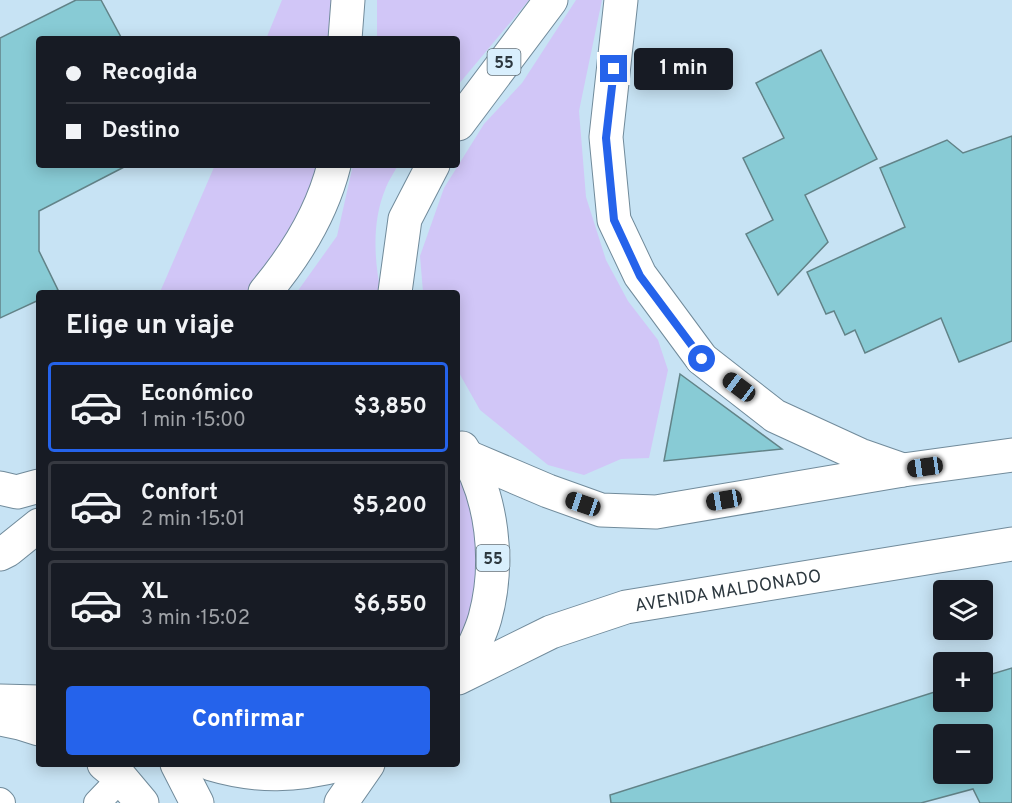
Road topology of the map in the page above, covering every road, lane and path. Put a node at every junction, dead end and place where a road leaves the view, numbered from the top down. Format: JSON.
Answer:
{"nodes":[{"id":1,"x":348,"y":0,"type":"edge"},
{"id":2,"x":551,"y":0,"type":"edge"},
{"id":3,"x":621,"y":0,"type":"edge"},
{"id":4,"x":345,"y":36,"type":"edge"},
{"id":5,"x":460,"y":121,"type":"edge"},
{"id":6,"x":333,"y":168,"type":"edge"},
{"id":7,"x":431,"y":168,"type":"edge"},
{"id":8,"x":267,"y":290,"type":"edge"},
{"id":9,"x":395,"y":290,"type":"edge"},
{"id":10,"x":463,"y":449,"type":"edge"},
{"id":11,"x":1012,"y":455,"type":"edge"},
{"id":12,"x":903,"y":470,"type":"junction"},
{"id":13,"x":36,"y":487,"type":"edge"},
{"id":14,"x":0,"y":488,"type":"edge"},
{"id":15,"x":36,"y":527,"type":"edge"},
{"id":16,"x":1012,"y":544,"type":"edge"},
{"id":17,"x":0,"y":554,"type":"edge"},
{"id":18,"x":460,"y":673,"type":"edge"},
{"id":19,"x":460,"y":676,"type":"edge"},
{"id":20,"x":0,"y":701,"type":"edge"},
{"id":21,"x":36,"y":702,"type":"edge"},
{"id":22,"x":0,"y":719,"type":"edge"},
{"id":23,"x":36,"y":728,"type":"edge"},
{"id":24,"x":179,"y":767,"type":"edge"},
{"id":25,"x":222,"y":767,"type":"edge"},
{"id":26,"x":332,"y":767,"type":"edge"},
{"id":27,"x":366,"y":767,"type":"edge"},
{"id":28,"x":112,"y":771,"type":"edge"},
{"id":29,"x":97,"y":803,"type":"edge"},
{"id":30,"x":142,"y":803,"type":"edge"},
{"id":31,"x":197,"y":803,"type":"edge"},
{"id":32,"x":341,"y":803,"type":"edge"}],
"edges":[{"from":1,"to":4,"type":"main road"},
{"from":2,"to":5,"type":"main road","number":"55"},
{"from":3,"to":12,"type":"main road"},
{"from":6,"to":8,"type":"main road"},
{"from":7,"to":9,"type":"main road"},
{"from":10,"to":12,"type":"main road"},
{"from":10,"to":18,"type":"main road","number":"55"},
{"from":11,"to":12,"type":"main road"},
{"from":13,"to":14,"type":"main road"},
{"from":15,"to":17,"type":"main road"},
{"from":16,"to":19,"type":"main road","name":"AVENIDA MALDONADO"},
{"from":20,"to":21,"type":"main road"},
{"from":22,"to":23,"type":"main road"},
{"from":24,"to":31,"type":"main road"},
{"from":25,"to":26,"type":"main road"},
{"from":27,"to":32,"type":"main road"},
{"from":28,"to":29,"type":"lane"},
{"from":28,"to":30,"type":"main road"}]}
